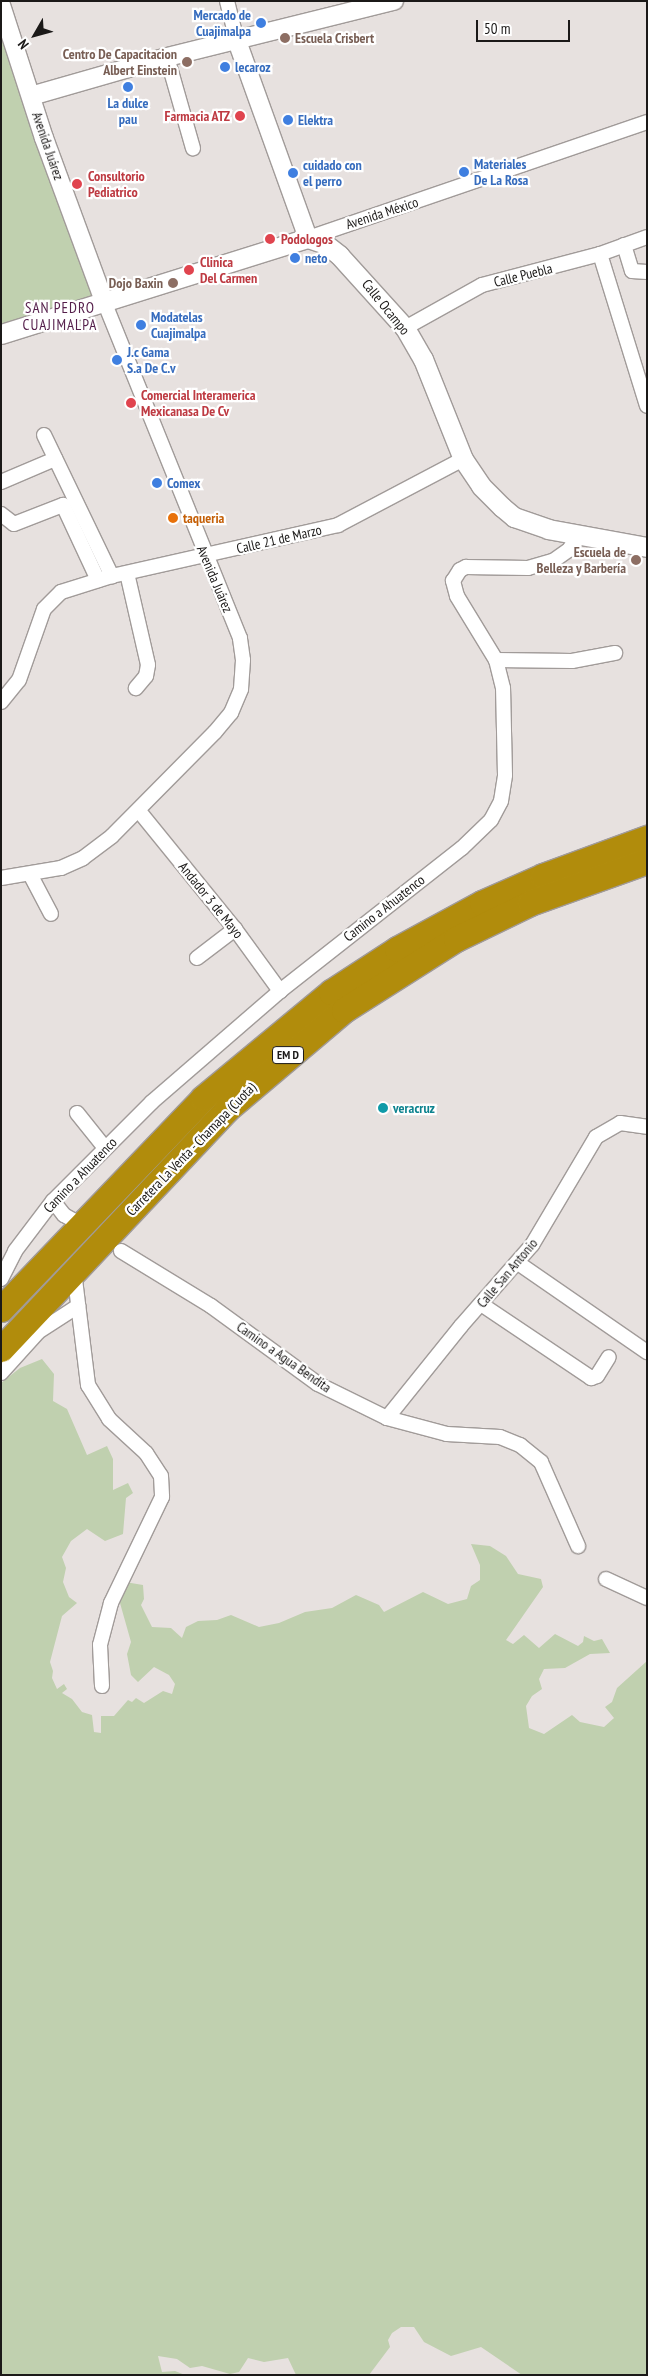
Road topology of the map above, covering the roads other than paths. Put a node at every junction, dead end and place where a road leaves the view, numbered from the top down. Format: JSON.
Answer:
{"nodes":[{"id":1,"x":227,"y":1,"type":"edge"},
{"id":2,"x":394,"y":1,"type":"edge"},
{"id":3,"x":1,"y":5,"type":"edge"},
{"id":4,"x":238,"y":41,"type":"junction"},
{"id":5,"x":167,"y":57,"type":"junction"},
{"id":6,"x":31,"y":96,"type":"junction"},
{"id":7,"x":647,"y":122,"type":"edge"},
{"id":8,"x":193,"y":148,"type":"dead end"},
{"id":9,"x":308,"y":238,"type":"junction"},
{"id":10,"x":647,"y":238,"type":"edge"},
{"id":11,"x":624,"y":246,"type":"junction"},
{"id":12,"x":600,"y":254,"type":"junction"},
{"id":13,"x":647,"y":272,"type":"edge"},
{"id":14,"x":104,"y":301,"type":"junction"},
{"id":15,"x":405,"y":328,"type":"junction"},
{"id":16,"x":1,"y":334,"type":"edge"},
{"id":17,"x":647,"y":406,"type":"edge"},
{"id":18,"x":44,"y":435,"type":"dead end"},
{"id":19,"x":56,"y":459,"type":"junction"},
{"id":20,"x":463,"y":459,"type":"junction"},
{"id":21,"x":1,"y":482,"type":"edge"},
{"id":22,"x":1,"y":514,"type":"edge"},
{"id":23,"x":577,"y":536,"type":"junction"},
{"id":24,"x":647,"y":547,"type":"edge"},
{"id":25,"x":204,"y":556,"type":"junction"},
{"id":26,"x":127,"y":574,"type":"junction"},
{"id":27,"x":112,"y":576,"type":"junction"},
{"id":28,"x":98,"y":580,"type":"junction"},
{"id":29,"x":615,"y":652,"type":"dead end"},
{"id":30,"x":496,"y":660,"type":"junction"},
{"id":31,"x":136,"y":688,"type":"dead end"},
{"id":32,"x":1,"y":702,"type":"edge"},
{"id":33,"x":139,"y":811,"type":"junction"},
{"id":34,"x":647,"y":838,"type":"edge"},
{"id":35,"x":647,"y":862,"type":"edge"},
{"id":36,"x":30,"y":874,"type":"junction"},
{"id":37,"x":1,"y":878,"type":"edge"},
{"id":38,"x":51,"y":914,"type":"dead end"},
{"id":39,"x":236,"y":929,"type":"junction"},
{"id":40,"x":197,"y":958,"type":"dead end"},
{"id":41,"x":280,"y":991,"type":"junction"},
{"id":42,"x":77,"y":1113,"type":"dead end"},
{"id":43,"x":647,"y":1127,"type":"edge"},
{"id":44,"x":105,"y":1148,"type":"junction"},
{"id":45,"x":53,"y":1201,"type":"junction"},
{"id":46,"x":70,"y":1222,"type":"dead end"},
{"id":47,"x":121,"y":1251,"type":"dead end"},
{"id":48,"x":518,"y":1263,"type":"junction"},
{"id":49,"x":1,"y":1279,"type":"edge"},
{"id":50,"x":75,"y":1279,"type":"dead end"},
{"id":51,"x":481,"y":1304,"type":"junction"},
{"id":52,"x":78,"y":1306,"type":"junction"},
{"id":53,"x":1,"y":1309,"type":"edge"},
{"id":54,"x":1,"y":1349,"type":"edge"},
{"id":55,"x":647,"y":1352,"type":"edge"},
{"id":56,"x":610,"y":1356,"type":"dead end"},
{"id":57,"x":1,"y":1373,"type":"edge"},
{"id":58,"x":387,"y":1418,"type":"junction"},
{"id":59,"x":578,"y":1546,"type":"dead end"},
{"id":60,"x":606,"y":1579,"type":"dead end"},
{"id":61,"x":647,"y":1598,"type":"edge"},
{"id":62,"x":102,"y":1686,"type":"dead end"}],
"edges":[{"from":1,"to":4,"type":"street"},
{"from":2,"to":4,"type":"street"},
{"from":3,"to":6,"type":"street","name":"Avenida Juárez"},
{"from":4,"to":5,"type":"street"},
{"from":4,"to":9,"type":"street"},
{"from":5,"to":6,"type":"street"},
{"from":5,"to":8,"type":"street"},
{"from":6,"to":14,"type":"street","name":"Avenida Juárez"},
{"from":7,"to":9,"type":"street","name":"Avenida México"},
{"from":9,"to":14,"type":"main road","name":"Avenida México"},
{"from":9,"to":15,"type":"main road","name":"Calle Ocampo"},
{"from":10,"to":11,"type":"street","name":"Calle Puebla"},
{"from":11,"to":12,"type":"street","name":"Calle Puebla"},
{"from":11,"to":13,"type":"street"},
{"from":12,"to":15,"type":"street","name":"Calle Puebla"},
{"from":12,"to":17,"type":"street"},
{"from":14,"to":16,"type":"main road","name":"Avenida México"},
{"from":14,"to":25,"type":"street","name":"Avenida Juárez"},
{"from":15,"to":20,"type":"main road","name":"Calle Ocampo"},
{"from":18,"to":19,"type":"street"},
{"from":19,"to":21,"type":"street"},
{"from":19,"to":27,"type":"street"},
{"from":20,"to":23,"type":"main road","name":"Calle Ocampo"},
{"from":20,"to":25,"type":"street","name":"Calle 21 de Marzo"},
{"from":22,"to":28,"type":"street"},
{"from":23,"to":24,"type":"main road","name":"Calle Ocampo"},
{"from":23,"to":30,"type":"street","name":"Camino a Ahuatenco"},
{"from":25,"to":26,"type":"street","name":"Calle 21 de Marzo"},
{"from":25,"to":33,"type":"street","name":"Avenida Juárez"},
{"from":26,"to":27,"type":"street","name":"Calle 21 de Marzo"},
{"from":26,"to":31,"type":"street"},
{"from":27,"to":28,"type":"street","name":"Calle 21 de Marzo"},
{"from":28,"to":32,"type":"street","name":"Calle 21 de Marzo"},
{"from":29,"to":30,"type":"street"},
{"from":30,"to":41,"type":"street","name":"Camino a Ahuatenco"},
{"from":33,"to":36,"type":"street","name":"Avenida Juárez"},
{"from":33,"to":39,"type":"street","name":"Andador 3 de Mayo"},
{"from":34,"to":53,"type":"highway","name":"Carretera La Venta - Chamapa (Cuota)","number":"EM D"},
{"from":35,"to":54,"type":"highway","name":"Carretera La Venta - Chamapa (Cuota)","number":"EM D"},
{"from":36,"to":37,"type":"street","name":"Avenida Juárez"},
{"from":36,"to":38,"type":"street"},
{"from":39,"to":40,"type":"street"},
{"from":39,"to":41,"type":"street","name":"Andador 3 de Mayo"},
{"from":41,"to":44,"type":"street","name":"Camino a Ahuatenco"},
{"from":42,"to":44,"type":"street"},
{"from":43,"to":48,"type":"street","name":"Calle San Antonio"},
{"from":44,"to":45,"type":"street","name":"Camino a Ahuatenco"},
{"from":45,"to":46,"type":"street"},
{"from":45,"to":49,"type":"street","name":"Camino a Ahuatenco"},
{"from":47,"to":58,"type":"street","name":"Camino a Agua Bendita"},
{"from":48,"to":51,"type":"street","name":"Calle San Antonio"},
{"from":48,"to":55,"type":"street"},
{"from":50,"to":52,"type":"street"},
{"from":51,"to":56,"type":"street"},
{"from":51,"to":58,"type":"street","name":"Calle San Antonio"},
{"from":52,"to":57,"type":"street"},
{"from":52,"to":62,"type":"street"},
{"from":58,"to":59,"type":"street","name":"Camino a Agua Bendita"},
{"from":60,"to":61,"type":"street"}]}
